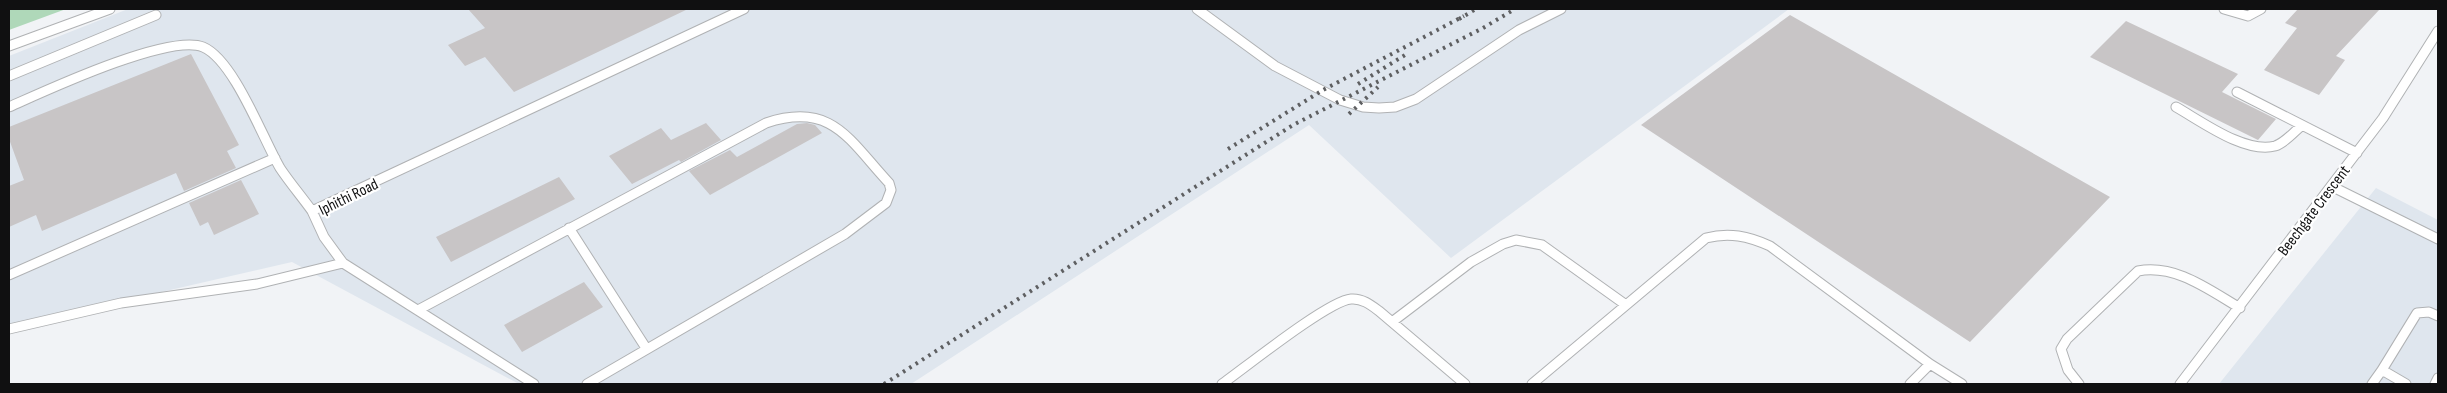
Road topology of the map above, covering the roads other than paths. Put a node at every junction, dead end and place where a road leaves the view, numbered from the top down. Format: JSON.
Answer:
{"nodes":[{"id":1,"x":110,"y":9,"type":"edge"},
{"id":2,"x":744,"y":9,"type":"edge"},
{"id":3,"x":1197,"y":9,"type":"edge"},
{"id":4,"x":1561,"y":9,"type":"edge"},
{"id":5,"x":2224,"y":9,"type":"edge"},
{"id":6,"x":2261,"y":9,"type":"edge"},
{"id":7,"x":156,"y":15,"type":"dead end"},
{"id":8,"x":2438,"y":31,"type":"edge"},
{"id":9,"x":9,"y":46,"type":"edge"},
{"id":10,"x":9,"y":76,"type":"edge"},
{"id":11,"x":2236,"y":92,"type":"dead end"},
{"id":12,"x":9,"y":107,"type":"edge"},
{"id":13,"x":2176,"y":107,"type":"dead end"},
{"id":14,"x":2302,"y":125,"type":"junction"},
{"id":15,"x":2357,"y":153,"type":"junction"},
{"id":16,"x":275,"y":158,"type":"junction"},
{"id":17,"x":2331,"y":186,"type":"junction"},
{"id":18,"x":312,"y":211,"type":"junction"},
{"id":19,"x":569,"y":228,"type":"junction"},
{"id":20,"x":2438,"y":239,"type":"edge"},
{"id":21,"x":343,"y":263,"type":"junction"},
{"id":22,"x":9,"y":275,"type":"edge"},
{"id":23,"x":1626,"y":305,"type":"junction"},
{"id":24,"x":2240,"y":308,"type":"junction"},
{"id":25,"x":418,"y":310,"type":"junction"},
{"id":26,"x":2438,"y":316,"type":"edge"},
{"id":27,"x":1392,"y":322,"type":"junction"},
{"id":28,"x":9,"y":329,"type":"edge"},
{"id":29,"x":646,"y":348,"type":"junction"},
{"id":30,"x":1930,"y":364,"type":"junction"},
{"id":31,"x":2382,"y":370,"type":"junction"},
{"id":32,"x":2438,"y":378,"type":"edge"},
{"id":33,"x":534,"y":384,"type":"edge"},
{"id":34,"x":588,"y":384,"type":"edge"},
{"id":35,"x":1222,"y":384,"type":"edge"},
{"id":36,"x":1465,"y":384,"type":"edge"},
{"id":37,"x":1532,"y":384,"type":"edge"},
{"id":38,"x":1910,"y":384,"type":"edge"},
{"id":39,"x":1962,"y":384,"type":"edge"},
{"id":40,"x":2079,"y":384,"type":"edge"},
{"id":41,"x":2180,"y":384,"type":"edge"},
{"id":42,"x":2372,"y":384,"type":"edge"},
{"id":43,"x":2406,"y":384,"type":"edge"},
{"id":44,"x":2435,"y":384,"type":"edge"}],
"edges":[{"from":1,"to":9,"type":"lane"},
{"from":2,"to":18,"type":"lane","name":"Iphithi Road"},
{"from":3,"to":4,"type":"lane"},
{"from":5,"to":6,"type":"lane"},
{"from":7,"to":10,"type":"lane"},
{"from":8,"to":15,"type":"lane","name":"Beechgate Crescent"},
{"from":11,"to":14,"type":"lane"},
{"from":12,"to":16,"type":"lane"},
{"from":13,"to":14,"type":"lane"},
{"from":14,"to":15,"type":"lane"},
{"from":15,"to":17,"type":"lane","name":"Beechgate Crescent"},
{"from":16,"to":18,"type":"lane"},
{"from":16,"to":22,"type":"lane"},
{"from":17,"to":20,"type":"lane"},
{"from":17,"to":24,"type":"lane","name":"Beechgate Crescent"},
{"from":18,"to":21,"type":"lane","name":"Iphithi Road"},
{"from":19,"to":25,"type":"lane"},
{"from":19,"to":29,"type":"lane"},
{"from":19,"to":29,"type":"lane"},
{"from":21,"to":25,"type":"lane"},
{"from":21,"to":28,"type":"lane"},
{"from":23,"to":27,"type":"lane"},
{"from":23,"to":30,"type":"lane"},
{"from":23,"to":37,"type":"lane"},
{"from":24,"to":40,"type":"lane"},
{"from":24,"to":41,"type":"lane","name":"Beechgate Crescent"},
{"from":25,"to":33,"type":"lane"},
{"from":26,"to":31,"type":"lane"},
{"from":27,"to":35,"type":"lane"},
{"from":27,"to":36,"type":"lane"},
{"from":29,"to":34,"type":"lane"},
{"from":30,"to":38,"type":"lane"},
{"from":30,"to":39,"type":"lane"},
{"from":31,"to":42,"type":"lane"},
{"from":31,"to":43,"type":"lane"},
{"from":32,"to":44,"type":"lane"}]}
